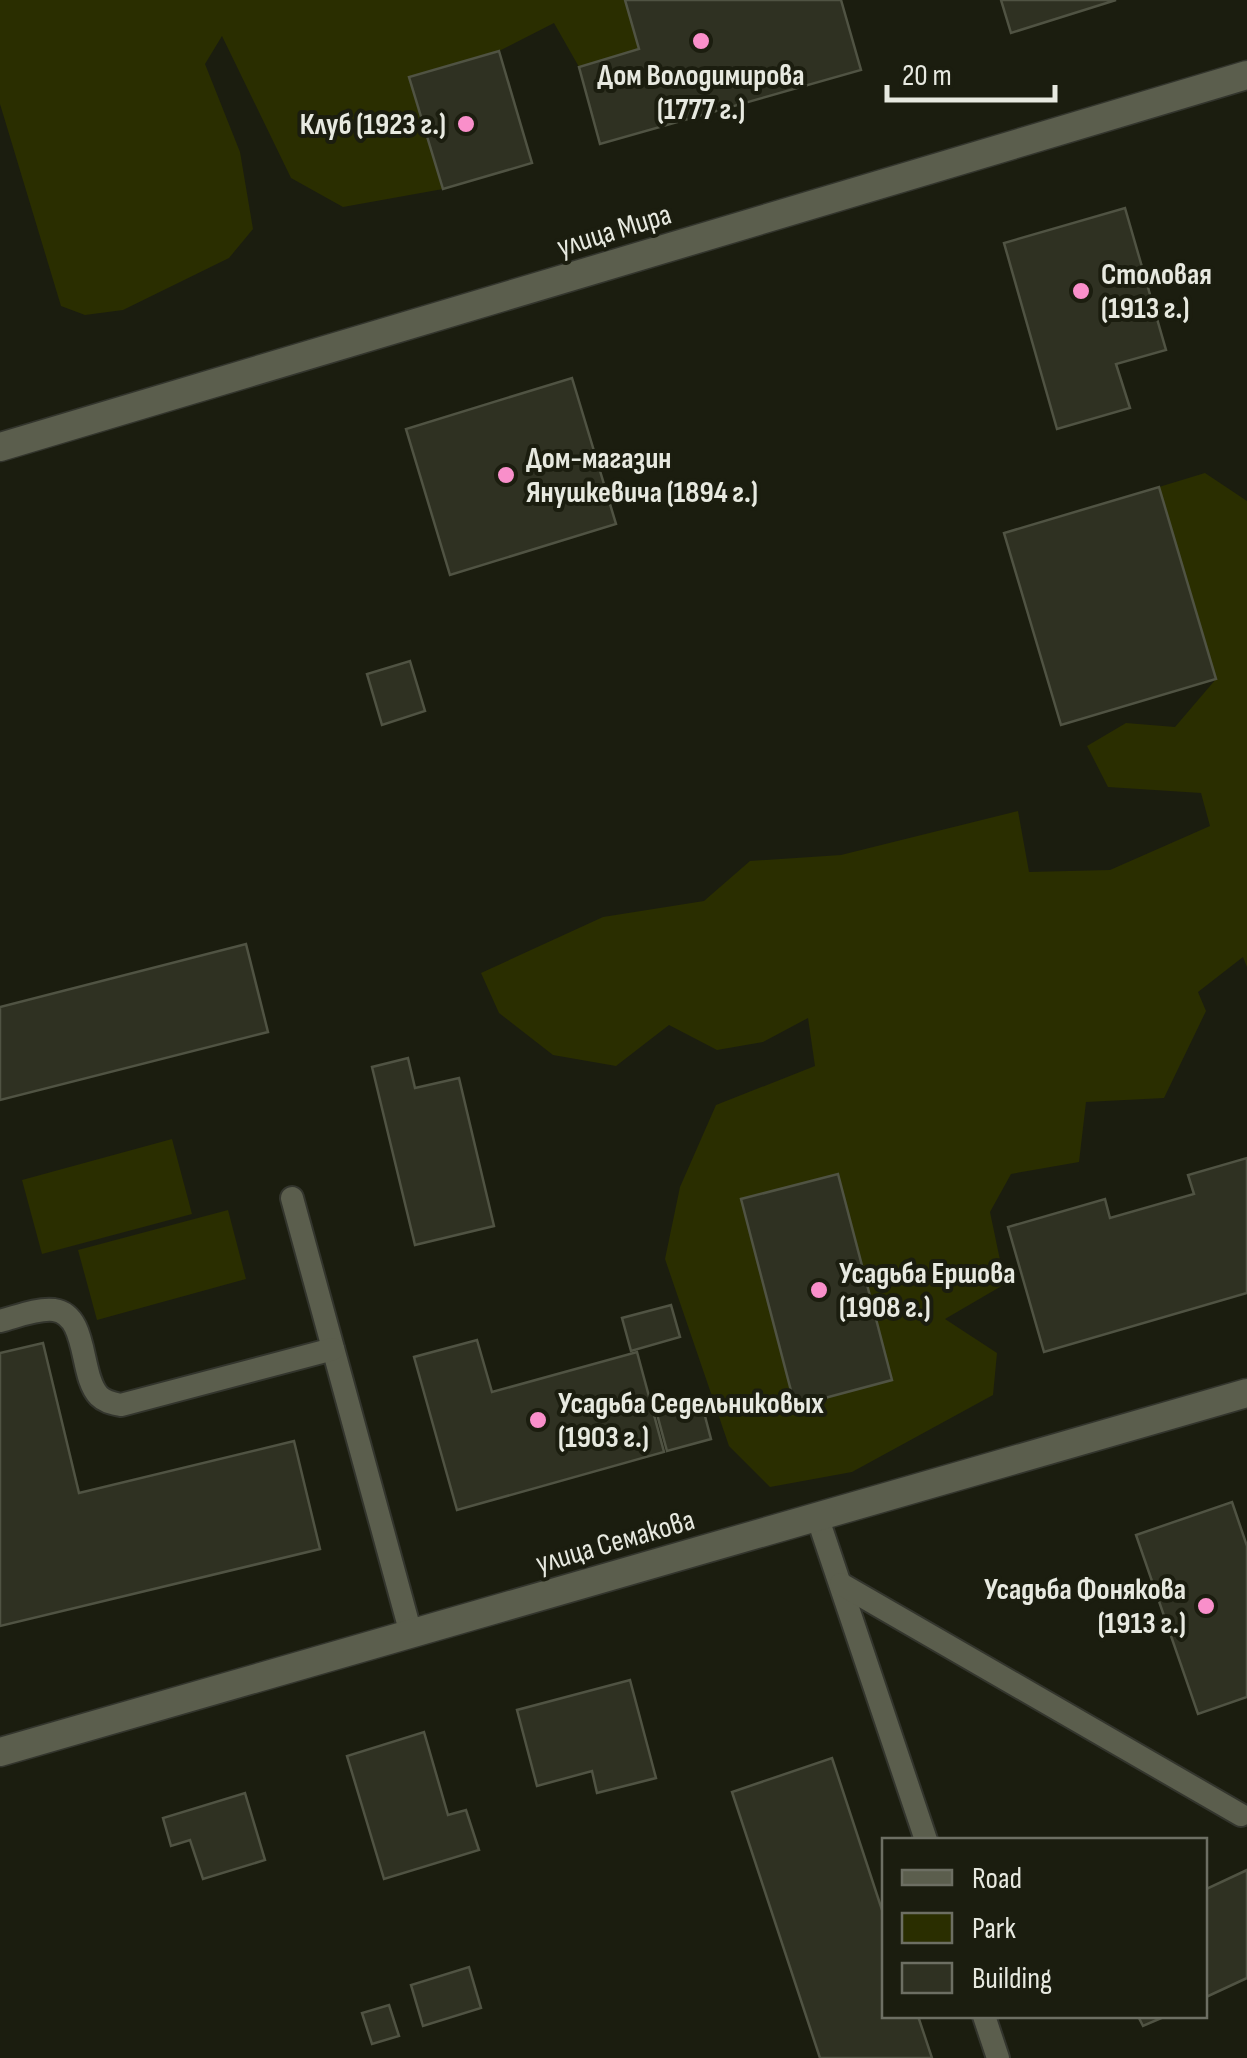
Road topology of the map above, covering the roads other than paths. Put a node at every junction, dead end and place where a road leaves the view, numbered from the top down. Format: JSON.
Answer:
{"nodes":[{"id":1,"x":1247,"y":75,"type":"edge"},
{"id":2,"x":0,"y":448,"type":"edge"},
{"id":3,"x":292,"y":1198,"type":"dead end"},
{"id":4,"x":0,"y":1321,"type":"edge"},
{"id":5,"x":334,"y":1349,"type":"junction"},
{"id":6,"x":1247,"y":1393,"type":"edge"},
{"id":7,"x":817,"y":1516,"type":"junction"},
{"id":8,"x":840,"y":1584,"type":"junction"},
{"id":9,"x":410,"y":1634,"type":"junction"},
{"id":10,"x":0,"y":1752,"type":"edge"},
{"id":11,"x":1241,"y":1815,"type":"dead end"},
{"id":12,"x":925,"y":1838,"type":"edge"},
{"id":13,"x":985,"y":2018,"type":"edge"},
{"id":14,"x":998,"y":2058,"type":"edge"}],
"edges":[{"from":1,"to":2,"type":"street","name":"улица Мира"},
{"from":3,"to":5,"type":"lane"},
{"from":4,"to":5,"type":"lane"},
{"from":5,"to":9,"type":"lane"},
{"from":6,"to":7,"type":"street","name":"улица Семакова"},
{"from":7,"to":8,"type":"lane"},
{"from":7,"to":9,"type":"street","name":"улица Семакова"},
{"from":8,"to":11,"type":"lane"},
{"from":8,"to":12,"type":"lane"},
{"from":9,"to":10,"type":"street","name":"улица Семакова"},
{"from":13,"to":14,"type":"lane"}]}
